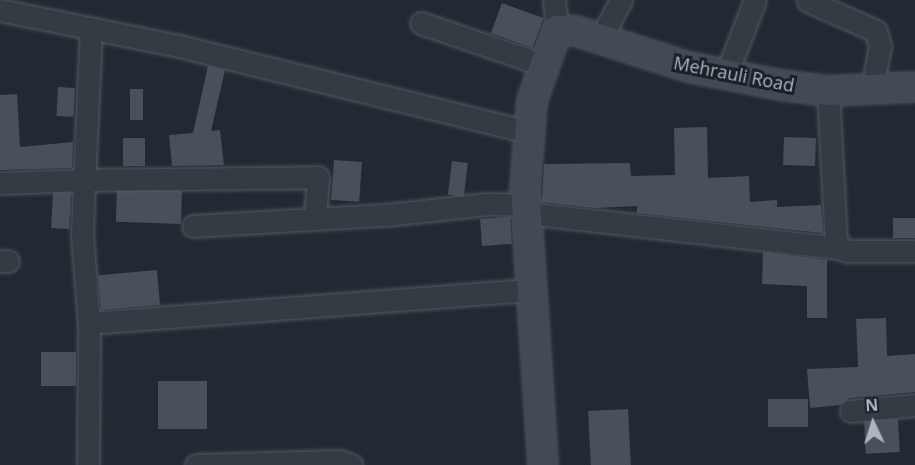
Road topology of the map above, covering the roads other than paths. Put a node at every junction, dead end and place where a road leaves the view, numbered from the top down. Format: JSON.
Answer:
{"nodes":[{"id":1,"x":554,"y":0,"type":"edge"},
{"id":2,"x":621,"y":0,"type":"edge"},
{"id":3,"x":755,"y":0,"type":"edge"},
{"id":4,"x":807,"y":1,"type":"edge"},
{"id":5,"x":0,"y":10,"type":"edge"},
{"id":6,"x":421,"y":23,"type":"dead end"},
{"id":7,"x":91,"y":28,"type":"junction"},
{"id":8,"x":557,"y":30,"type":"junction"},
{"id":9,"x":600,"y":40,"type":"junction"},
{"id":10,"x":544,"y":65,"type":"junction"},
{"id":11,"x":726,"y":75,"type":"junction"},
{"id":12,"x":915,"y":87,"type":"edge"},
{"id":13,"x":872,"y":89,"type":"junction"},
{"id":14,"x":828,"y":91,"type":"junction"},
{"id":15,"x":528,"y":132,"type":"junction"},
{"id":16,"x":84,"y":180,"type":"junction"},
{"id":17,"x":0,"y":183,"type":"edge"},
{"id":18,"x":527,"y":209,"type":"junction"},
{"id":19,"x":315,"y":219,"type":"junction"},
{"id":20,"x":193,"y":226,"type":"dead end"},
{"id":21,"x":839,"y":248,"type":"junction"},
{"id":22,"x":915,"y":251,"type":"edge"},
{"id":23,"x":532,"y":290,"type":"junction"},
{"id":24,"x":88,"y":323,"type":"junction"},
{"id":25,"x":915,"y":405,"type":"edge"},
{"id":26,"x":851,"y":411,"type":"dead end"},
{"id":27,"x":88,"y":465,"type":"edge"},
{"id":28,"x":196,"y":465,"type":"edge"},
{"id":29,"x":351,"y":465,"type":"edge"},
{"id":30,"x":543,"y":465,"type":"edge"}],
"edges":[{"from":1,"to":8,"type":"street"},
{"from":2,"to":9,"type":"street"},
{"from":3,"to":11,"type":"street"},
{"from":4,"to":13,"type":"street"},
{"from":5,"to":7,"type":"street"},
{"from":6,"to":10,"type":"street"},
{"from":7,"to":15,"type":"street"},
{"from":7,"to":16,"type":"street"},
{"from":8,"to":9,"type":"street","name":"Mehrauli Road"},
{"from":8,"to":10,"type":"street"},
{"from":9,"to":11,"type":"street","name":"Mehrauli Road"},
{"from":10,"to":15,"type":"street"},
{"from":11,"to":14,"type":"street","name":"Mehrauli Road"},
{"from":12,"to":13,"type":"street","name":"Mehrauli Road"},
{"from":13,"to":14,"type":"street","name":"Mehrauli Road"},
{"from":14,"to":21,"type":"street"},
{"from":15,"to":18,"type":"street"},
{"from":16,"to":17,"type":"street"},
{"from":16,"to":19,"type":"street"},
{"from":16,"to":24,"type":"street"},
{"from":18,"to":19,"type":"street"},
{"from":18,"to":21,"type":"street"},
{"from":18,"to":23,"type":"street"},
{"from":19,"to":20,"type":"street"},
{"from":21,"to":22,"type":"street"},
{"from":23,"to":24,"type":"street"},
{"from":23,"to":30,"type":"street"},
{"from":24,"to":27,"type":"street"},
{"from":25,"to":26,"type":"street"},
{"from":28,"to":29,"type":"street"}]}
